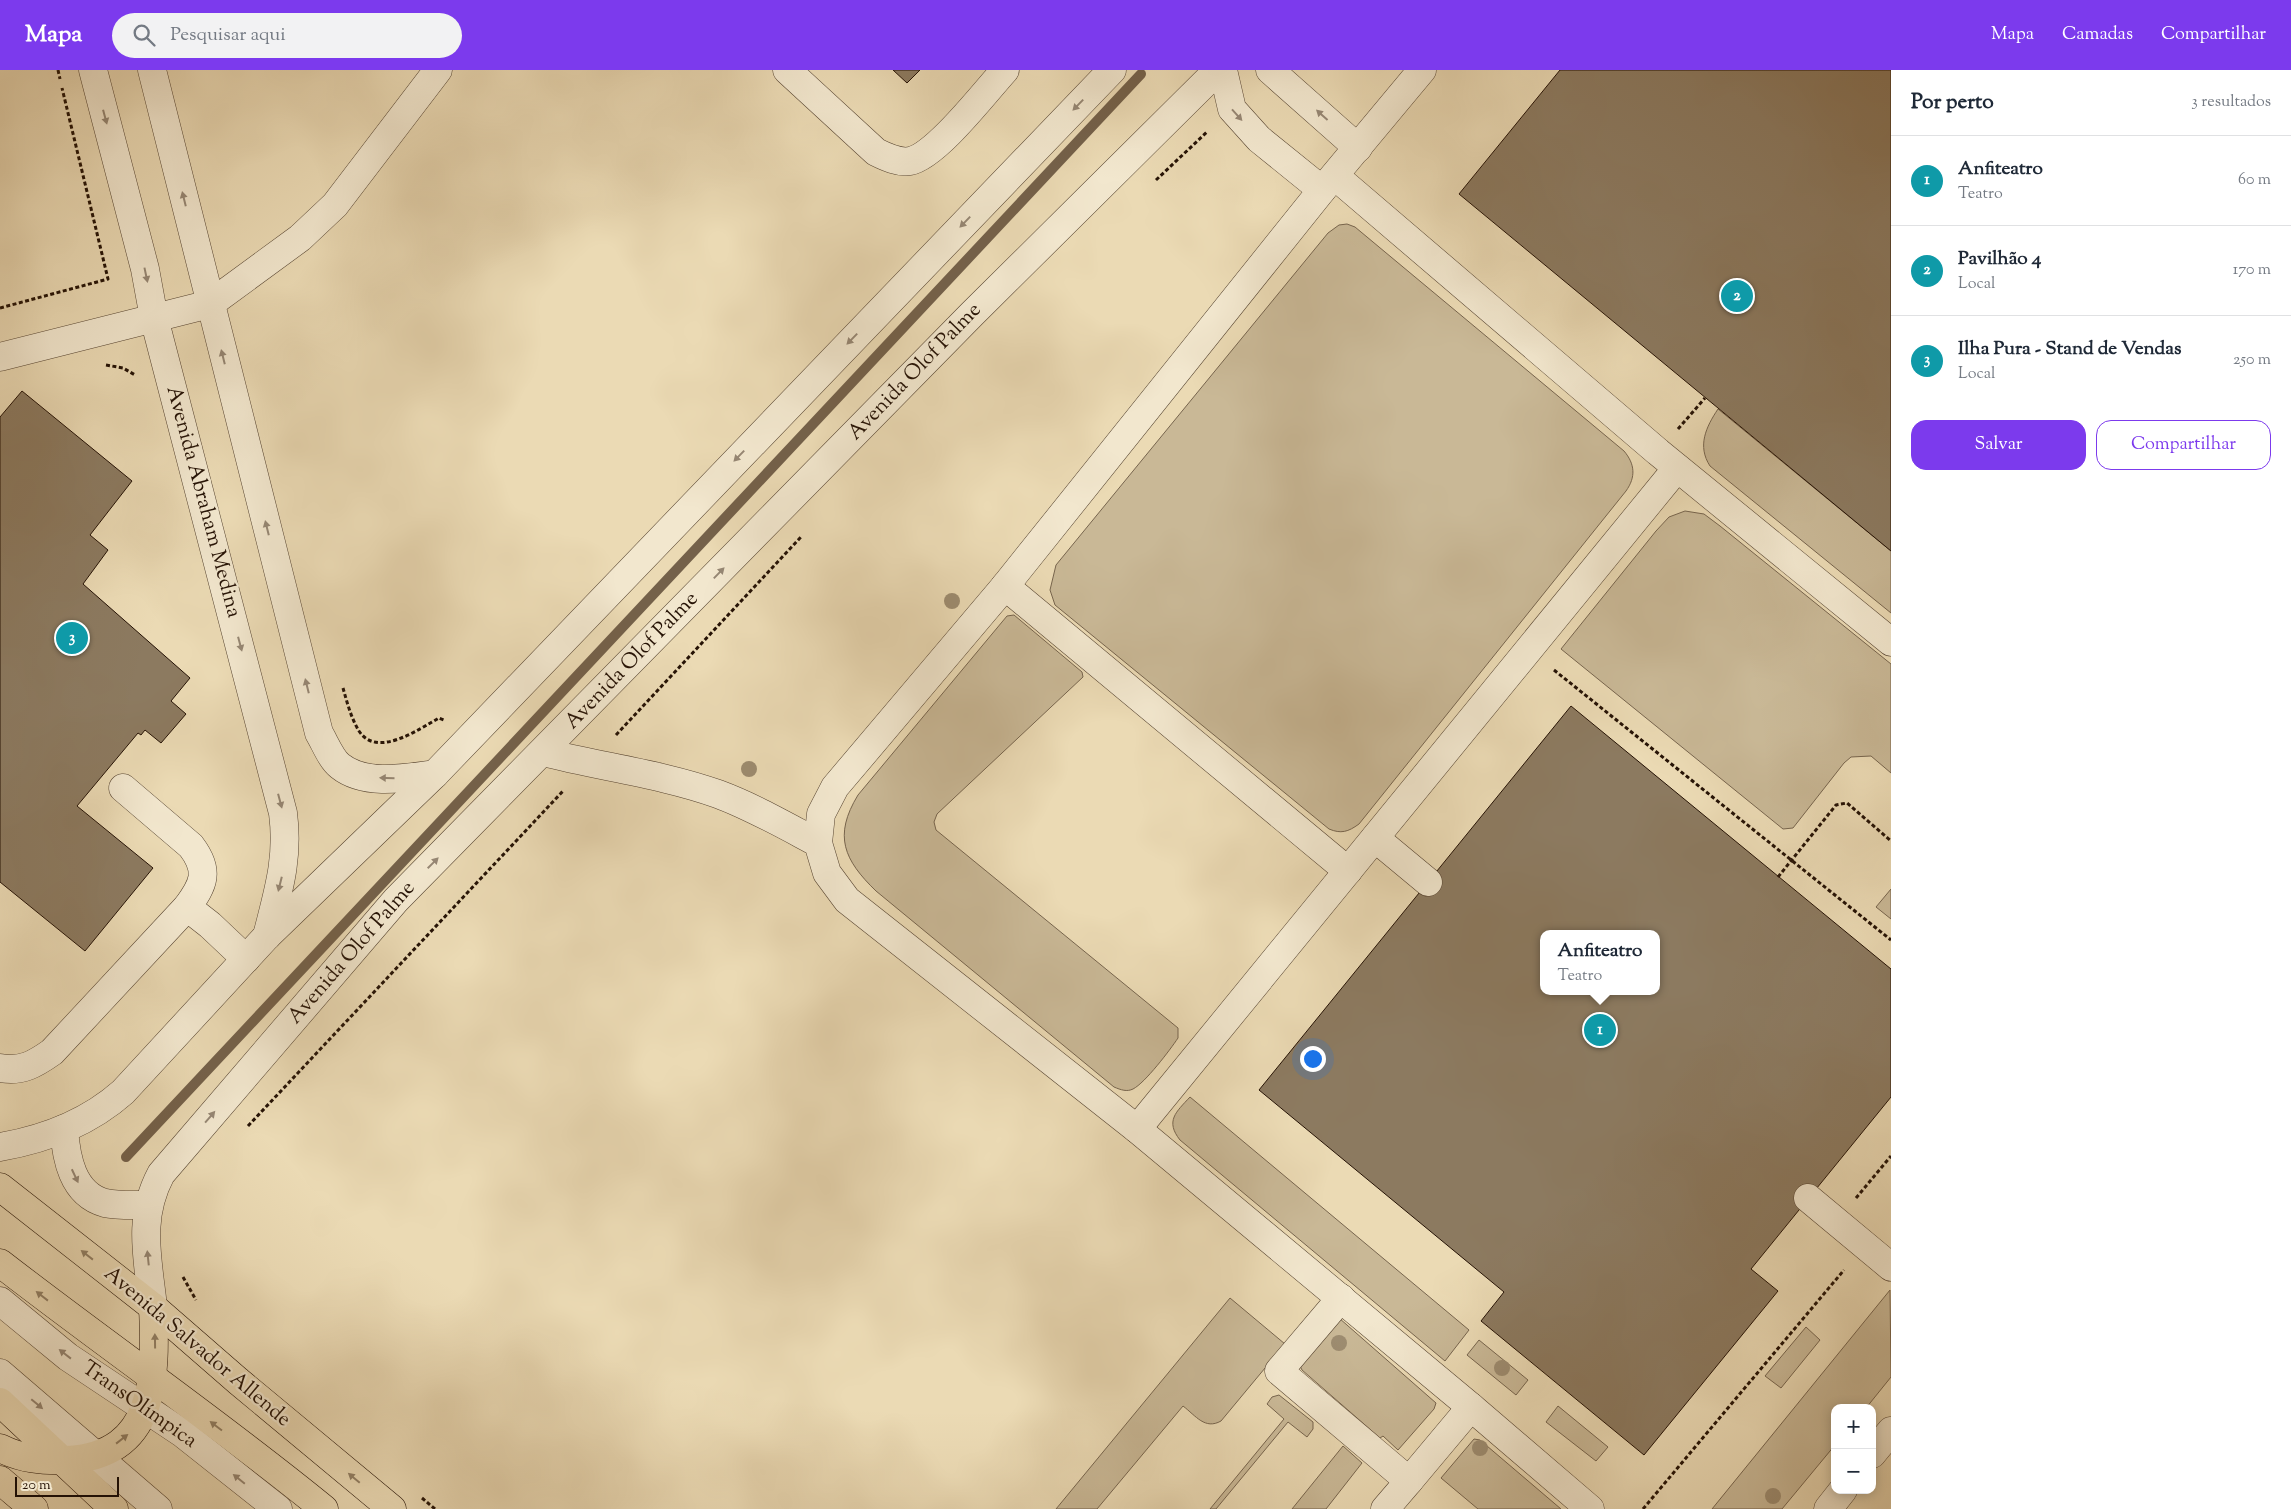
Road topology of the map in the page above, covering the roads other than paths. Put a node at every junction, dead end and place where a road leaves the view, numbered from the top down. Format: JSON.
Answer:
{"nodes":[{"id":1,"x":93,"y":70,"type":"edge"},
{"id":2,"x":152,"y":70,"type":"edge"},
{"id":3,"x":438,"y":70,"type":"edge"},
{"id":4,"x":787,"y":70,"type":"edge"},
{"id":5,"x":1005,"y":70,"type":"edge"},
{"id":6,"x":1112,"y":70,"type":"edge"},
{"id":7,"x":1218,"y":70,"type":"edge"},
{"id":8,"x":1223,"y":70,"type":"edge"},
{"id":9,"x":1270,"y":70,"type":"edge"},
{"id":10,"x":1422,"y":70,"type":"edge"},
{"id":11,"x":1358,"y":148,"type":"junction"},
{"id":12,"x":1328,"y":183,"type":"junction"},
{"id":13,"x":210,"y":304,"type":"junction"},
{"id":14,"x":154,"y":318,"type":"junction"},
{"id":15,"x":0,"y":357,"type":"edge"},
{"id":16,"x":1668,"y":460,"type":"junction"},
{"id":17,"x":1005,"y":586,"type":"junction"},
{"id":18,"x":1891,"y":642,"type":"edge"},
{"id":19,"x":543,"y":752,"type":"junction"},
{"id":20,"x":435,"y":774,"type":"junction"},
{"id":21,"x":123,"y":788,"type":"dead end"},
{"id":22,"x":1375,"y":838,"type":"junction"},
{"id":23,"x":818,"y":843,"type":"junction"},
{"id":24,"x":1348,"y":871,"type":"junction"},
{"id":25,"x":1428,"y":882,"type":"dead end"},
{"id":26,"x":187,"y":907,"type":"junction"},
{"id":27,"x":267,"y":936,"type":"junction"},
{"id":28,"x":246,"y":959,"type":"junction"},
{"id":29,"x":0,"y":1068,"type":"edge"},
{"id":30,"x":64,"y":1129,"type":"junction"},
{"id":31,"x":1137,"y":1129,"type":"junction"},
{"id":32,"x":0,"y":1147,"type":"edge"},
{"id":33,"x":0,"y":1187,"type":"edge"},
{"id":34,"x":1808,"y":1198,"type":"dead end"},
{"id":35,"x":148,"y":1205,"type":"junction"},
{"id":36,"x":0,"y":1263,"type":"edge"},
{"id":37,"x":1891,"y":1268,"type":"edge"},
{"id":38,"x":1341,"y":1298,"type":"junction"},
{"id":39,"x":0,"y":1301,"type":"edge"},
{"id":40,"x":153,"y":1307,"type":"junction"},
{"id":41,"x":0,"y":1373,"type":"edge"},
{"id":42,"x":152,"y":1376,"type":"junction"},
{"id":43,"x":0,"y":1402,"type":"edge"},
{"id":44,"x":146,"y":1407,"type":"junction"},
{"id":45,"x":1471,"y":1407,"type":"junction"},
{"id":46,"x":1891,"y":1431,"type":"edge"},
{"id":47,"x":0,"y":1448,"type":"edge"},
{"id":48,"x":1876,"y":1449,"type":"edge"},
{"id":49,"x":96,"y":1454,"type":"junction"},
{"id":50,"x":61,"y":1460,"type":"junction"},
{"id":51,"x":0,"y":1480,"type":"edge"},
{"id":52,"x":1409,"y":1481,"type":"junction"},
{"id":53,"x":1840,"y":1494,"type":"edge"},
{"id":54,"x":34,"y":1509,"type":"edge"},
{"id":55,"x":114,"y":1509,"type":"edge"},
{"id":56,"x":158,"y":1509,"type":"edge"},
{"id":57,"x":278,"y":1509,"type":"edge"},
{"id":58,"x":324,"y":1509,"type":"edge"},
{"id":59,"x":392,"y":1509,"type":"edge"},
{"id":60,"x":1385,"y":1509,"type":"edge"},
{"id":61,"x":1590,"y":1509,"type":"edge"},
{"id":62,"x":1828,"y":1509,"type":"edge"}],
"edges":[{"from":1,"to":14,"type":"street","name":"Avenida Abraham Medina","one_way":true},
{"from":13,"to":2,"type":"street","one_way":true},
{"from":3,"to":13,"type":"street"},
{"from":4,"to":5,"type":"street"},
{"from":6,"to":20,"type":"street","one_way":true},
{"from":19,"to":7,"type":"street","name":"Avenida Olof Palme","one_way":true},
{"from":8,"to":12,"type":"street","one_way":true},
{"from":11,"to":9,"type":"street","one_way":true},
{"from":10,"to":11,"type":"street"},
{"from":11,"to":12,"type":"street"},
{"from":12,"to":16,"type":"street"},
{"from":12,"to":17,"type":"street"},
{"from":13,"to":14,"type":"street"},
{"from":20,"to":13,"type":"street","one_way":true},
{"from":14,"to":15,"type":"street"},
{"from":14,"to":27,"type":"street","name":"Avenida Abraham Medina","one_way":true},
{"from":16,"to":18,"type":"street"},
{"from":16,"to":22,"type":"street"},
{"from":17,"to":23,"type":"street"},
{"from":17,"to":24,"type":"street"},
{"from":19,"to":23,"type":"street"},
{"from":35,"to":19,"type":"street","name":"Avenida Olof Palme","one_way":true},
{"from":20,"to":27,"type":"street"},
{"from":21,"to":26,"type":"street"},
{"from":22,"to":24,"type":"street"},
{"from":22,"to":25,"type":"street"},
{"from":23,"to":31,"type":"street"},
{"from":24,"to":31,"type":"street"},
{"from":26,"to":28,"type":"street"},
{"from":26,"to":29,"type":"street"},
{"from":27,"to":28,"type":"street"},
{"from":28,"to":30,"type":"street"},
{"from":30,"to":32,"type":"street"},
{"from":30,"to":35,"type":"street","one_way":true},
{"from":31,"to":38,"type":"street"},
{"from":40,"to":33,"type":"main road","name":"Avenida Salvador Allende","one_way":true},
{"from":34,"to":37,"type":"street"},
{"from":40,"to":35,"type":"street","name":"Avenida Olof Palme","one_way":true},
{"from":42,"to":36,"type":"main road","one_way":true},
{"from":38,"to":45,"type":"street"},
{"from":38,"to":52,"type":"street"},
{"from":44,"to":39,"type":"street","name":"TransOlímpica","one_way":true},
{"from":42,"to":40,"type":"main road","one_way":true},
{"from":59,"to":40,"type":"main road","name":"Avenida Salvador Allende","one_way":true},
{"from":41,"to":49,"type":"street","one_way":true},
{"from":42,"to":44,"type":"main road"},
{"from":58,"to":42,"type":"main road","one_way":true},
{"from":43,"to":50,"type":"main road"},
{"from":49,"to":44,"type":"main road","one_way":true},
{"from":57,"to":44,"type":"street","name":"TransOlímpica","one_way":true},
{"from":45,"to":52,"type":"street"},
{"from":45,"to":61,"type":"street"},
{"from":46,"to":48,"type":"street"},
{"from":47,"to":50,"type":"main road"},
{"from":49,"to":50,"type":"main road"},
{"from":49,"to":56,"type":"street"},
{"from":50,"to":55,"type":"main road"},
{"from":51,"to":54,"type":"main road"},
{"from":52,"to":60,"type":"street"},
{"from":53,"to":62,"type":"street"}]}
